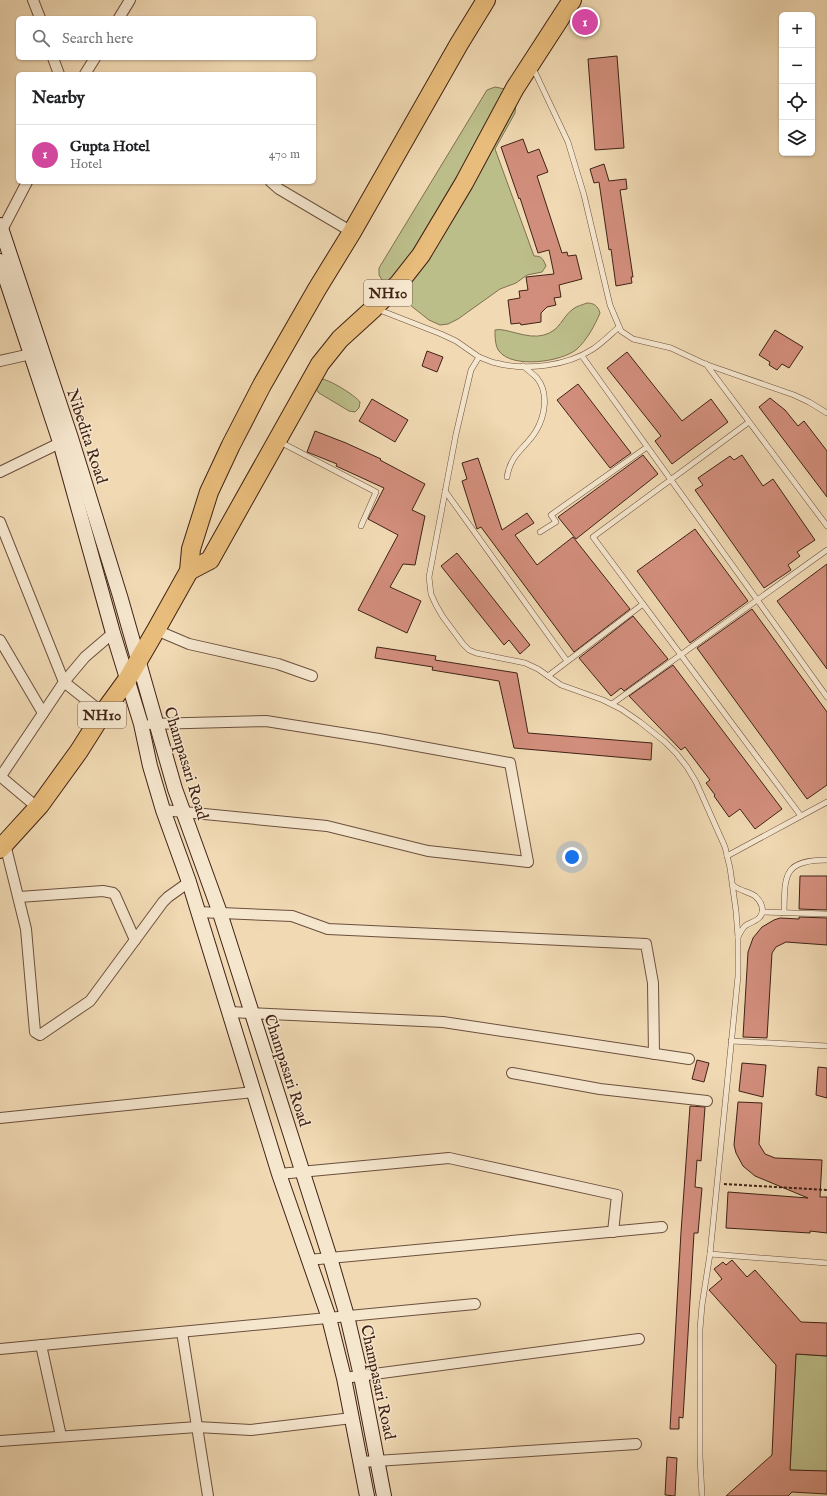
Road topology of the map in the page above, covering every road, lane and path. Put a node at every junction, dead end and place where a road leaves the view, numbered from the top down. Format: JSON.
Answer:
{"nodes":[{"id":1,"x":33,"y":0,"type":"edge"},
{"id":2,"x":130,"y":0,"type":"edge"},
{"id":3,"x":486,"y":0,"type":"edge"},
{"id":4,"x":572,"y":0,"type":"edge"},
{"id":5,"x":39,"y":16,"type":"edge"},
{"id":6,"x":120,"y":16,"type":"edge"},
{"id":7,"x":54,"y":60,"type":"edge"},
{"id":8,"x":94,"y":60,"type":"edge"},
{"id":9,"x":532,"y":65,"type":"junction"},
{"id":10,"x":58,"y":72,"type":"edge"},
{"id":11,"x":86,"y":72,"type":"edge"},
{"id":12,"x":26,"y":184,"type":"edge"},
{"id":13,"x":273,"y":184,"type":"edge"},
{"id":14,"x":1,"y":227,"type":"edge"},
{"id":15,"x":352,"y":232,"type":"junction"},
{"id":16,"x":0,"y":260,"type":"edge"},
{"id":17,"x":374,"y":308,"type":"junction"},
{"id":18,"x":619,"y":327,"type":"junction"},
{"id":19,"x":31,"y":354,"type":"junction"},
{"id":20,"x":582,"y":356,"type":"junction"},
{"id":21,"x":479,"y":357,"type":"junction"},
{"id":22,"x":0,"y":361,"type":"edge"},
{"id":23,"x":706,"y":364,"type":"junction"},
{"id":24,"x":523,"y":366,"type":"junction"},
{"id":25,"x":827,"y":413,"type":"edge"},
{"id":26,"x":749,"y":422,"type":"junction"},
{"id":27,"x":65,"y":440,"type":"junction"},
{"id":28,"x":277,"y":440,"type":"junction"},
{"id":29,"x":647,"y":447,"type":"junction"},
{"id":30,"x":9,"y":467,"type":"junction"},
{"id":31,"x":0,"y":472,"type":"edge"},
{"id":32,"x":507,"y":477,"type":"dead end"},
{"id":33,"x":0,"y":479,"type":"edge"},
{"id":34,"x":671,"y":480,"type":"junction"},
{"id":35,"x":445,"y":491,"type":"junction"},
{"id":36,"x":0,"y":522,"type":"edge"},
{"id":37,"x":361,"y":526,"type":"dead end"},
{"id":38,"x":827,"y":526,"type":"edge"},
{"id":39,"x":540,"y":532,"type":"dead end"},
{"id":40,"x":827,"y":550,"type":"edge"},
{"id":41,"x":189,"y":571,"type":"junction"},
{"id":42,"x":757,"y":600,"type":"junction"},
{"id":43,"x":643,"y":604,"type":"junction"},
{"id":44,"x":156,"y":630,"type":"junction"},
{"id":45,"x":113,"y":633,"type":"junction"},
{"id":46,"x":0,"y":640,"type":"edge"},
{"id":47,"x":681,"y":655,"type":"junction"},
{"id":48,"x":139,"y":660,"type":"junction"},
{"id":49,"x":567,"y":661,"type":"junction"},
{"id":50,"x":312,"y":676,"type":"dead end"},
{"id":51,"x":548,"y":676,"type":"junction"},
{"id":52,"x":127,"y":680,"type":"junction"},
{"id":53,"x":64,"y":682,"type":"junction"},
{"id":54,"x":827,"y":697,"type":"edge"},
{"id":55,"x":612,"y":704,"type":"junction"},
{"id":56,"x":103,"y":713,"type":"junction"},
{"id":57,"x":43,"y":714,"type":"junction"},
{"id":58,"x":141,"y":724,"type":"junction"},
{"id":59,"x":157,"y":724,"type":"junction"},
{"id":60,"x":1,"y":776,"type":"edge"},
{"id":61,"x":827,"y":802,"type":"edge"},
{"id":62,"x":38,"y":808,"type":"junction"},
{"id":63,"x":163,"y":810,"type":"junction"},
{"id":64,"x":182,"y":812,"type":"junction"},
{"id":65,"x":801,"y":816,"type":"junction"},
{"id":66,"x":3,"y":847,"type":"edge"},
{"id":67,"x":727,"y":856,"type":"junction"},
{"id":68,"x":827,"y":860,"type":"edge"},
{"id":69,"x":189,"y":882,"type":"junction"},
{"id":70,"x":733,"y":885,"type":"junction"},
{"id":71,"x":19,"y":897,"type":"junction"},
{"id":72,"x":198,"y":912,"type":"junction"},
{"id":73,"x":762,"y":912,"type":"junction"},
{"id":74,"x":220,"y":913,"type":"junction"},
{"id":75,"x":784,"y":913,"type":"junction"},
{"id":76,"x":827,"y":914,"type":"edge"},
{"id":77,"x":738,"y":938,"type":"junction"},
{"id":78,"x":136,"y":940,"type":"junction"},
{"id":79,"x":229,"y":1012,"type":"junction"},
{"id":80,"x":252,"y":1013,"type":"junction"},
{"id":81,"x":731,"y":1041,"type":"junction"},
{"id":82,"x":827,"y":1046,"type":"edge"},
{"id":83,"x":654,"y":1054,"type":"junction"},
{"id":84,"x":689,"y":1059,"type":"dead end"},
{"id":85,"x":512,"y":1073,"type":"dead end"},
{"id":86,"x":254,"y":1092,"type":"junction"},
{"id":87,"x":707,"y":1102,"type":"dead end"},
{"id":88,"x":0,"y":1118,"type":"edge"},
{"id":89,"x":302,"y":1172,"type":"junction"},
{"id":90,"x":279,"y":1174,"type":"junction"},
{"id":91,"x":717,"y":1184,"type":"junction"},
{"id":92,"x":827,"y":1190,"type":"edge"},
{"id":93,"x":662,"y":1227,"type":"dead end"},
{"id":94,"x":613,"y":1232,"type":"junction"},
{"id":95,"x":710,"y":1254,"type":"junction"},
{"id":96,"x":330,"y":1258,"type":"junction"},
{"id":97,"x":308,"y":1260,"type":"junction"},
{"id":98,"x":827,"y":1263,"type":"edge"},
{"id":99,"x":475,"y":1304,"type":"dead end"},
{"id":100,"x":347,"y":1316,"type":"junction"},
{"id":101,"x":329,"y":1318,"type":"junction"},
{"id":102,"x":182,"y":1332,"type":"junction"},
{"id":103,"x":639,"y":1340,"type":"dead end"},
{"id":104,"x":41,"y":1345,"type":"junction"},
{"id":105,"x":0,"y":1349,"type":"edge"},
{"id":106,"x":361,"y":1376,"type":"junction"},
{"id":107,"x":344,"y":1378,"type":"junction"},
{"id":108,"x":352,"y":1418,"type":"junction"},
{"id":109,"x":197,"y":1427,"type":"junction"},
{"id":110,"x":61,"y":1436,"type":"junction"},
{"id":111,"x":0,"y":1442,"type":"edge"},
{"id":112,"x":636,"y":1444,"type":"dead end"},
{"id":113,"x":378,"y":1461,"type":"junction"},
{"id":114,"x":361,"y":1462,"type":"junction"},
{"id":115,"x":208,"y":1496,"type":"edge"},
{"id":116,"x":367,"y":1496,"type":"edge"},
{"id":117,"x":384,"y":1496,"type":"edge"},
{"id":118,"x":702,"y":1496,"type":"edge"}],
"edges":[{"from":1,"to":5,"type":"street"},
{"from":2,"to":6,"type":"street"},
{"from":3,"to":15,"type":"highway","number":"NH10"},
{"from":4,"to":9,"type":"highway","number":"NH10"},
{"from":7,"to":10,"type":"street"},
{"from":8,"to":11,"type":"street"},
{"from":9,"to":17,"type":"highway","number":"NH10"},
{"from":9,"to":18,"type":"lane"},
{"from":12,"to":14,"type":"street"},
{"from":13,"to":15,"type":"street"},
{"from":14,"to":27,"type":"main road","name":"Nibedita Road"},
{"from":15,"to":41,"type":"highway","number":"NH10"},
{"from":16,"to":19,"type":"main road","name":"Nibedita Road"},
{"from":17,"to":21,"type":"lane"},
{"from":17,"to":28,"type":"highway","number":"NH10"},
{"from":18,"to":20,"type":"lane"},
{"from":18,"to":23,"type":"lane"},
{"from":19,"to":22,"type":"street"},
{"from":19,"to":27,"type":"main road","name":"Nibedita Road"},
{"from":20,"to":24,"type":"lane"},
{"from":20,"to":29,"type":"lane"},
{"from":21,"to":24,"type":"lane"},
{"from":21,"to":35,"type":"lane"},
{"from":23,"to":25,"type":"lane"},
{"from":23,"to":26,"type":"lane"},
{"from":24,"to":32,"type":"lane"},
{"from":26,"to":34,"type":"lane"},
{"from":26,"to":38,"type":"lane"},
{"from":27,"to":30,"type":"street"},
{"from":27,"to":45,"type":"main road","name":"Nibedita Road"},
{"from":27,"to":48,"type":"main road","name":"Nibedita Road"},
{"from":28,"to":37,"type":"lane"},
{"from":28,"to":41,"type":"highway","number":"NH10"},
{"from":29,"to":34,"type":"lane"},
{"from":29,"to":39,"type":"lane"},
{"from":30,"to":31,"type":"street"},
{"from":30,"to":33,"type":"street"},
{"from":34,"to":42,"type":"lane"},
{"from":34,"to":43,"type":"lane"},
{"from":35,"to":49,"type":"lane"},
{"from":35,"to":51,"type":"lane"},
{"from":36,"to":53,"type":"street"},
{"from":40,"to":42,"type":"lane"},
{"from":41,"to":44,"type":"highway","number":"NH10"},
{"from":42,"to":47,"type":"lane"},
{"from":42,"to":54,"type":"lane"},
{"from":43,"to":47,"type":"lane"},
{"from":43,"to":49,"type":"lane"},
{"from":44,"to":48,"type":"highway","number":"NH10"},
{"from":44,"to":50,"type":"street"},
{"from":45,"to":52,"type":"main road","name":"Nibedita Road"},
{"from":45,"to":53,"type":"street"},
{"from":46,"to":57,"type":"street"},
{"from":47,"to":55,"type":"lane"},
{"from":47,"to":65,"type":"lane"},
{"from":48,"to":52,"type":"highway","number":"NH10"},
{"from":48,"to":59,"type":"main road","name":"Champasari Road"},
{"from":49,"to":51,"type":"lane"},
{"from":51,"to":55,"type":"lane"},
{"from":52,"to":56,"type":"highway","number":"NH10"},
{"from":52,"to":58,"type":"main road","name":"Champasari Road"},
{"from":53,"to":56,"type":"street"},
{"from":53,"to":57,"type":"street"},
{"from":55,"to":67,"type":"lane"},
{"from":56,"to":62,"type":"highway","number":"NH10"},
{"from":57,"to":60,"type":"street"},
{"from":58,"to":59,"type":"street"},
{"from":58,"to":63,"type":"main road","name":"Champasari Road"},
{"from":59,"to":64,"type":"main road","name":"Champasari Road"},
{"from":59,"to":64,"type":"street"},
{"from":60,"to":62,"type":"street"},
{"from":61,"to":65,"type":"lane"},
{"from":62,"to":66,"type":"highway","number":"NH10"},
{"from":63,"to":64,"type":"street"},
{"from":63,"to":69,"type":"main road","name":"Champasari Road"},
{"from":64,"to":74,"type":"main road","name":"Champasari Road"},
{"from":65,"to":67,"type":"lane"},
{"from":66,"to":71,"type":"street"},
{"from":67,"to":70,"type":"lane"},
{"from":68,"to":75,"type":"lane"},
{"from":69,"to":72,"type":"main road","name":"Champasari Road"},
{"from":69,"to":78,"type":"street"},
{"from":70,"to":73,"type":"lane"},
{"from":70,"to":77,"type":"lane"},
{"from":71,"to":78,"type":"street"},
{"from":71,"to":78,"type":"street"},
{"from":72,"to":74,"type":"street"},
{"from":72,"to":79,"type":"main road","name":"Champasari Road"},
{"from":73,"to":75,"type":"lane"},
{"from":73,"to":77,"type":"lane"},
{"from":74,"to":80,"type":"main road","name":"Champasari Road"},
{"from":74,"to":83,"type":"street"},
{"from":75,"to":76,"type":"lane"},
{"from":77,"to":81,"type":"lane"},
{"from":79,"to":80,"type":"street"},
{"from":79,"to":86,"type":"main road","name":"Champasari Road"},
{"from":80,"to":83,"type":"street"},
{"from":80,"to":89,"type":"main road","name":"Champasari Road"},
{"from":81,"to":82,"type":"lane"},
{"from":81,"to":91,"type":"lane"},
{"from":83,"to":84,"type":"street"},
{"from":85,"to":87,"type":"street"},
{"from":86,"to":88,"type":"street"},
{"from":86,"to":90,"type":"main road","name":"Champasari Road"},
{"from":89,"to":90,"type":"street"},
{"from":89,"to":94,"type":"street"},
{"from":89,"to":96,"type":"main road","name":"Champasari Road"},
{"from":90,"to":97,"type":"main road","name":"Champasari Road"},
{"from":91,"to":92,"type":"path"},
{"from":91,"to":95,"type":"lane"},
{"from":93,"to":94,"type":"street"},
{"from":94,"to":96,"type":"street"},
{"from":95,"to":98,"type":"lane"},
{"from":95,"to":118,"type":"lane"},
{"from":96,"to":97,"type":"street"},
{"from":96,"to":100,"type":"main road","name":"Champasari Road"},
{"from":97,"to":101,"type":"main road","name":"Champasari Road"},
{"from":99,"to":100,"type":"street"},
{"from":100,"to":101,"type":"street"},
{"from":100,"to":106,"type":"main road","name":"Champasari Road"},
{"from":101,"to":102,"type":"street"},
{"from":101,"to":107,"type":"main road","name":"Champasari Road"},
{"from":102,"to":104,"type":"street"},
{"from":102,"to":109,"type":"street"},
{"from":103,"to":106,"type":"street"},
{"from":104,"to":105,"type":"street"},
{"from":104,"to":110,"type":"street"},
{"from":106,"to":107,"type":"street"},
{"from":106,"to":113,"type":"main road","name":"Champasari Road"},
{"from":107,"to":108,"type":"main road","name":"Champasari Road"},
{"from":108,"to":109,"type":"street"},
{"from":108,"to":114,"type":"main road","name":"Champasari Road"},
{"from":109,"to":110,"type":"street"},
{"from":109,"to":115,"type":"street"},
{"from":110,"to":111,"type":"street"},
{"from":112,"to":113,"type":"street"},
{"from":113,"to":114,"type":"street"},
{"from":113,"to":117,"type":"main road","name":"Champasari Road"},
{"from":114,"to":116,"type":"main road","name":"Champasari Road"}]}
